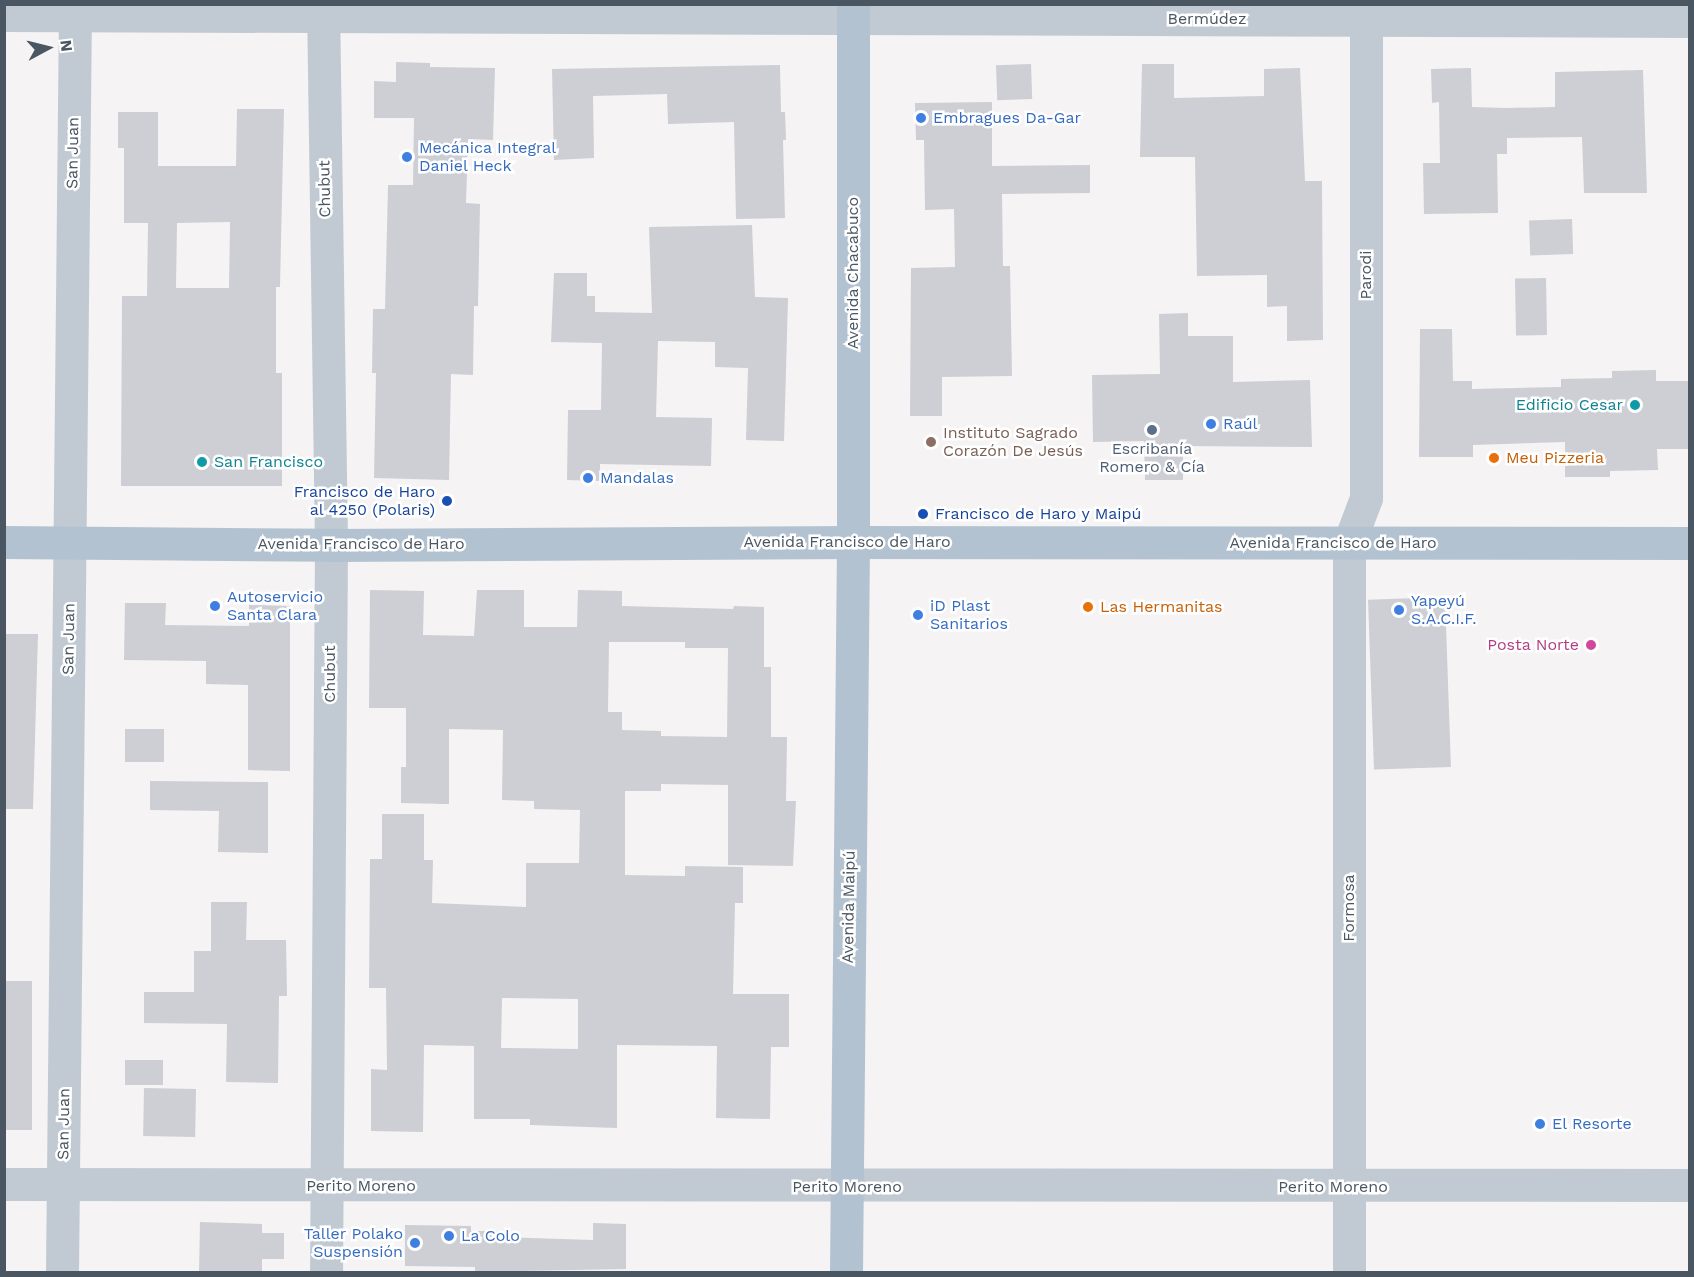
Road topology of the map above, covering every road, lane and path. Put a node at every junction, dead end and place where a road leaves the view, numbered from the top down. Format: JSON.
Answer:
{"nodes":[{"id":1,"x":75,"y":10,"type":"edge"},
{"id":2,"x":323,"y":10,"type":"edge"},
{"id":3,"x":853,"y":11,"type":"edge"},
{"id":4,"x":1366,"y":12,"type":"edge"},
{"id":5,"x":4,"y":15,"type":"edge"},
{"id":6,"x":1689,"y":21,"type":"edge"},
{"id":7,"x":4,"y":542,"type":"edge"},
{"id":8,"x":70,"y":542,"type":"junction"},
{"id":9,"x":853,"y":542,"type":"junction"},
{"id":10,"x":1349,"y":543,"type":"junction"},
{"id":11,"x":1689,"y":543,"type":"edge"},
{"id":12,"x":331,"y":545,"type":"junction"},
{"id":13,"x":4,"y":1184,"type":"edge"},
{"id":14,"x":63,"y":1184,"type":"junction"},
{"id":15,"x":1689,"y":1185,"type":"edge"},
{"id":16,"x":327,"y":1186,"type":"junction"},
{"id":17,"x":847,"y":1187,"type":"junction"},
{"id":18,"x":1349,"y":1187,"type":"junction"},
{"id":19,"x":62,"y":1272,"type":"edge"},
{"id":20,"x":326,"y":1272,"type":"edge"},
{"id":21,"x":846,"y":1272,"type":"edge"},
{"id":22,"x":1349,"y":1272,"type":"edge"}],
"edges":[{"from":1,"to":2,"type":"street","name":"Bermúdez"},
{"from":1,"to":5,"type":"street","name":"Bermúdez"},
{"from":1,"to":8,"type":"street","name":"San Juan"},
{"from":2,"to":3,"type":"street","name":"Bermúdez"},
{"from":2,"to":12,"type":"street","name":"Chubut"},
{"from":3,"to":4,"type":"street","name":"Bermúdez"},
{"from":3,"to":9,"type":"main road","name":"Avenida Chacabuco"},
{"from":4,"to":6,"type":"street","name":"Bermúdez"},
{"from":4,"to":10,"type":"street","name":"Parodi"},
{"from":7,"to":8,"type":"main road","name":"Avenida Francisco de Haro"},
{"from":8,"to":12,"type":"main road","name":"Avenida Francisco de Haro"},
{"from":8,"to":14,"type":"street","name":"San Juan"},
{"from":9,"to":10,"type":"main road","name":"Avenida Francisco de Haro"},
{"from":9,"to":12,"type":"main road","name":"Avenida Francisco de Haro"},
{"from":9,"to":17,"type":"main road","name":"Avenida Maipú"},
{"from":10,"to":11,"type":"main road","name":"Avenida Francisco de Haro"},
{"from":10,"to":18,"type":"street","name":"Formosa"},
{"from":12,"to":16,"type":"street","name":"Chubut"},
{"from":13,"to":14,"type":"street","name":"Perito Moreno"},
{"from":14,"to":16,"type":"street","name":"Perito Moreno"},
{"from":14,"to":19,"type":"street","name":"San Juan"},
{"from":15,"to":18,"type":"street","name":"Perito Moreno"},
{"from":16,"to":17,"type":"street","name":"Perito Moreno"},
{"from":16,"to":20,"type":"street","name":"Chubut"},
{"from":17,"to":18,"type":"street","name":"Perito Moreno"},
{"from":17,"to":21,"type":"main road","name":"Avenida Maipú"},
{"from":18,"to":22,"type":"street","name":"Formosa"}]}
